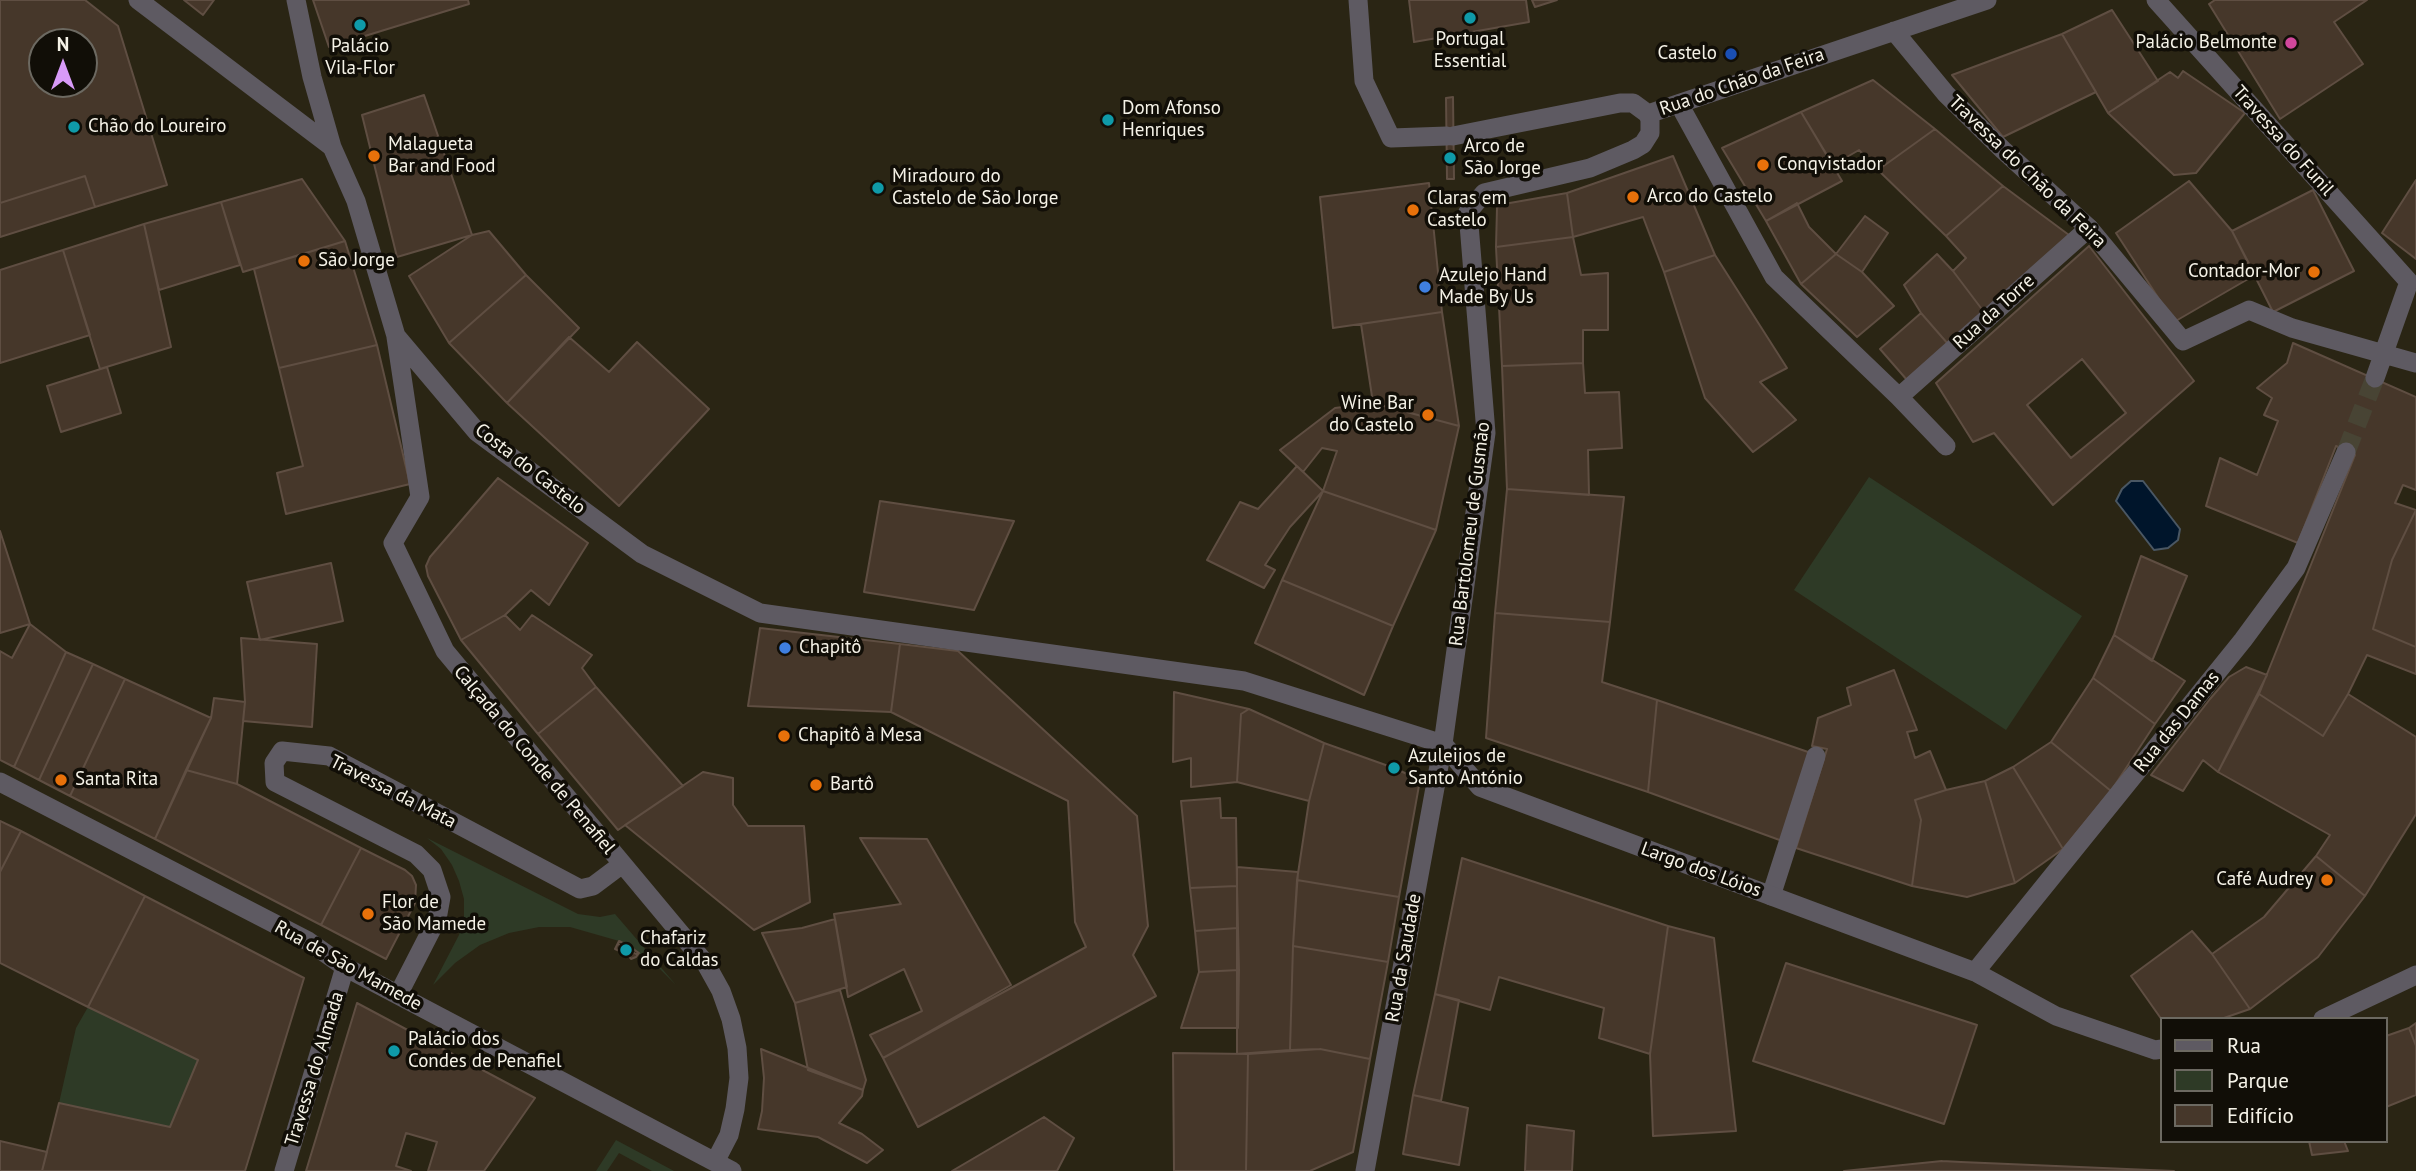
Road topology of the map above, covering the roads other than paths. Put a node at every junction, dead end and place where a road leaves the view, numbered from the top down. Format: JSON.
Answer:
{"nodes":[{"id":1,"x":138,"y":0,"type":"edge"},
{"id":2,"x":296,"y":0,"type":"edge"},
{"id":3,"x":1358,"y":0,"type":"edge"},
{"id":4,"x":1987,"y":0,"type":"edge"},
{"id":5,"x":2157,"y":0,"type":"edge"},
{"id":6,"x":1894,"y":31,"type":"junction"},
{"id":7,"x":1679,"y":104,"type":"junction"},
{"id":8,"x":1647,"y":114,"type":"junction"},
{"id":9,"x":332,"y":147,"type":"junction"},
{"id":10,"x":2089,"y":228,"type":"junction"},
{"id":11,"x":2413,"y":283,"type":"edge"},
{"id":12,"x":396,"y":336,"type":"junction"},
{"id":13,"x":2384,"y":353,"type":"junction"},
{"id":14,"x":2416,"y":363,"type":"edge"},
{"id":15,"x":2375,"y":377,"type":"tunnel mouth"},
{"id":16,"x":1899,"y":397,"type":"junction"},
{"id":17,"x":1946,"y":446,"type":"dead end"},
{"id":18,"x":2346,"y":452,"type":"tunnel mouth"},
{"id":19,"x":1443,"y":744,"type":"junction"},
{"id":20,"x":1816,"y":755,"type":"dead end"},
{"id":21,"x":0,"y":782,"type":"edge"},
{"id":22,"x":621,"y":865,"type":"junction"},
{"id":23,"x":1771,"y":896,"type":"junction"},
{"id":24,"x":345,"y":967,"type":"junction"},
{"id":25,"x":1975,"y":972,"type":"junction"},
{"id":26,"x":2416,"y":975,"type":"edge"},
{"id":27,"x":398,"y":995,"type":"junction"},
{"id":28,"x":2327,"y":1017,"type":"edge"},
{"id":29,"x":2160,"y":1049,"type":"edge"},
{"id":30,"x":724,"y":1166,"type":"edge"},
{"id":31,"x":284,"y":1171,"type":"edge"},
{"id":32,"x":1365,"y":1171,"type":"edge"}],
"edges":[{"from":1,"to":9,"type":"street"},
{"from":2,"to":9,"type":"street","name":"Costa do Castelo"},
{"from":3,"to":8,"type":"street","name":"Rua do Chão da Feira"},
{"from":4,"to":6,"type":"street","name":"Rua do Chão da Feira"},
{"from":5,"to":11,"type":"street","name":"Travessa do Funil"},
{"from":6,"to":7,"type":"street","name":"Rua do Chão da Feira"},
{"from":6,"to":10,"type":"street","name":"Travessa do Chão da Feira"},
{"from":7,"to":8,"type":"street","name":"Rua do Chão da Feira"},
{"from":7,"to":16,"type":"street"},
{"from":8,"to":19,"type":"street","name":"Rua Bartolomeu de Gusmão"},
{"from":9,"to":12,"type":"street","name":"Costa do Castelo"},
{"from":10,"to":13,"type":"street","name":"Travessa do Chão da Feira"},
{"from":10,"to":16,"type":"street","name":"Rua da Torre"},
{"from":11,"to":13,"type":"street"},
{"from":12,"to":19,"type":"street","name":"Costa do Castelo"},
{"from":12,"to":22,"type":"street","name":"Calçada do Conde de Penafiel"},
{"from":13,"to":14,"type":"street"},
{"from":13,"to":15,"type":"street"},
{"from":16,"to":17,"type":"street"},
{"from":18,"to":25,"type":"street","name":"Rua das Damas"},
{"from":19,"to":23,"type":"street","name":"Largo dos Lóios"},
{"from":19,"to":32,"type":"street","name":"Rua da Saudade"},
{"from":20,"to":23,"type":"street"},
{"from":21,"to":24,"type":"street","name":"Rua de São Mamede"},
{"from":22,"to":27,"type":"street","name":"Travessa da Mata"},
{"from":22,"to":30,"type":"street","name":"Calçada do Conde de Penafiel"},
{"from":23,"to":25,"type":"street","name":"Largo dos Lóios"},
{"from":24,"to":27,"type":"street","name":"Rua de São Mamede"},
{"from":24,"to":31,"type":"street","name":"Travessa do Almada"},
{"from":25,"to":29,"type":"street","name":"Largo dos Lóios"},
{"from":26,"to":28,"type":"street"},
{"from":27,"to":30,"type":"street","name":"Rua de São Mamede"}]}
